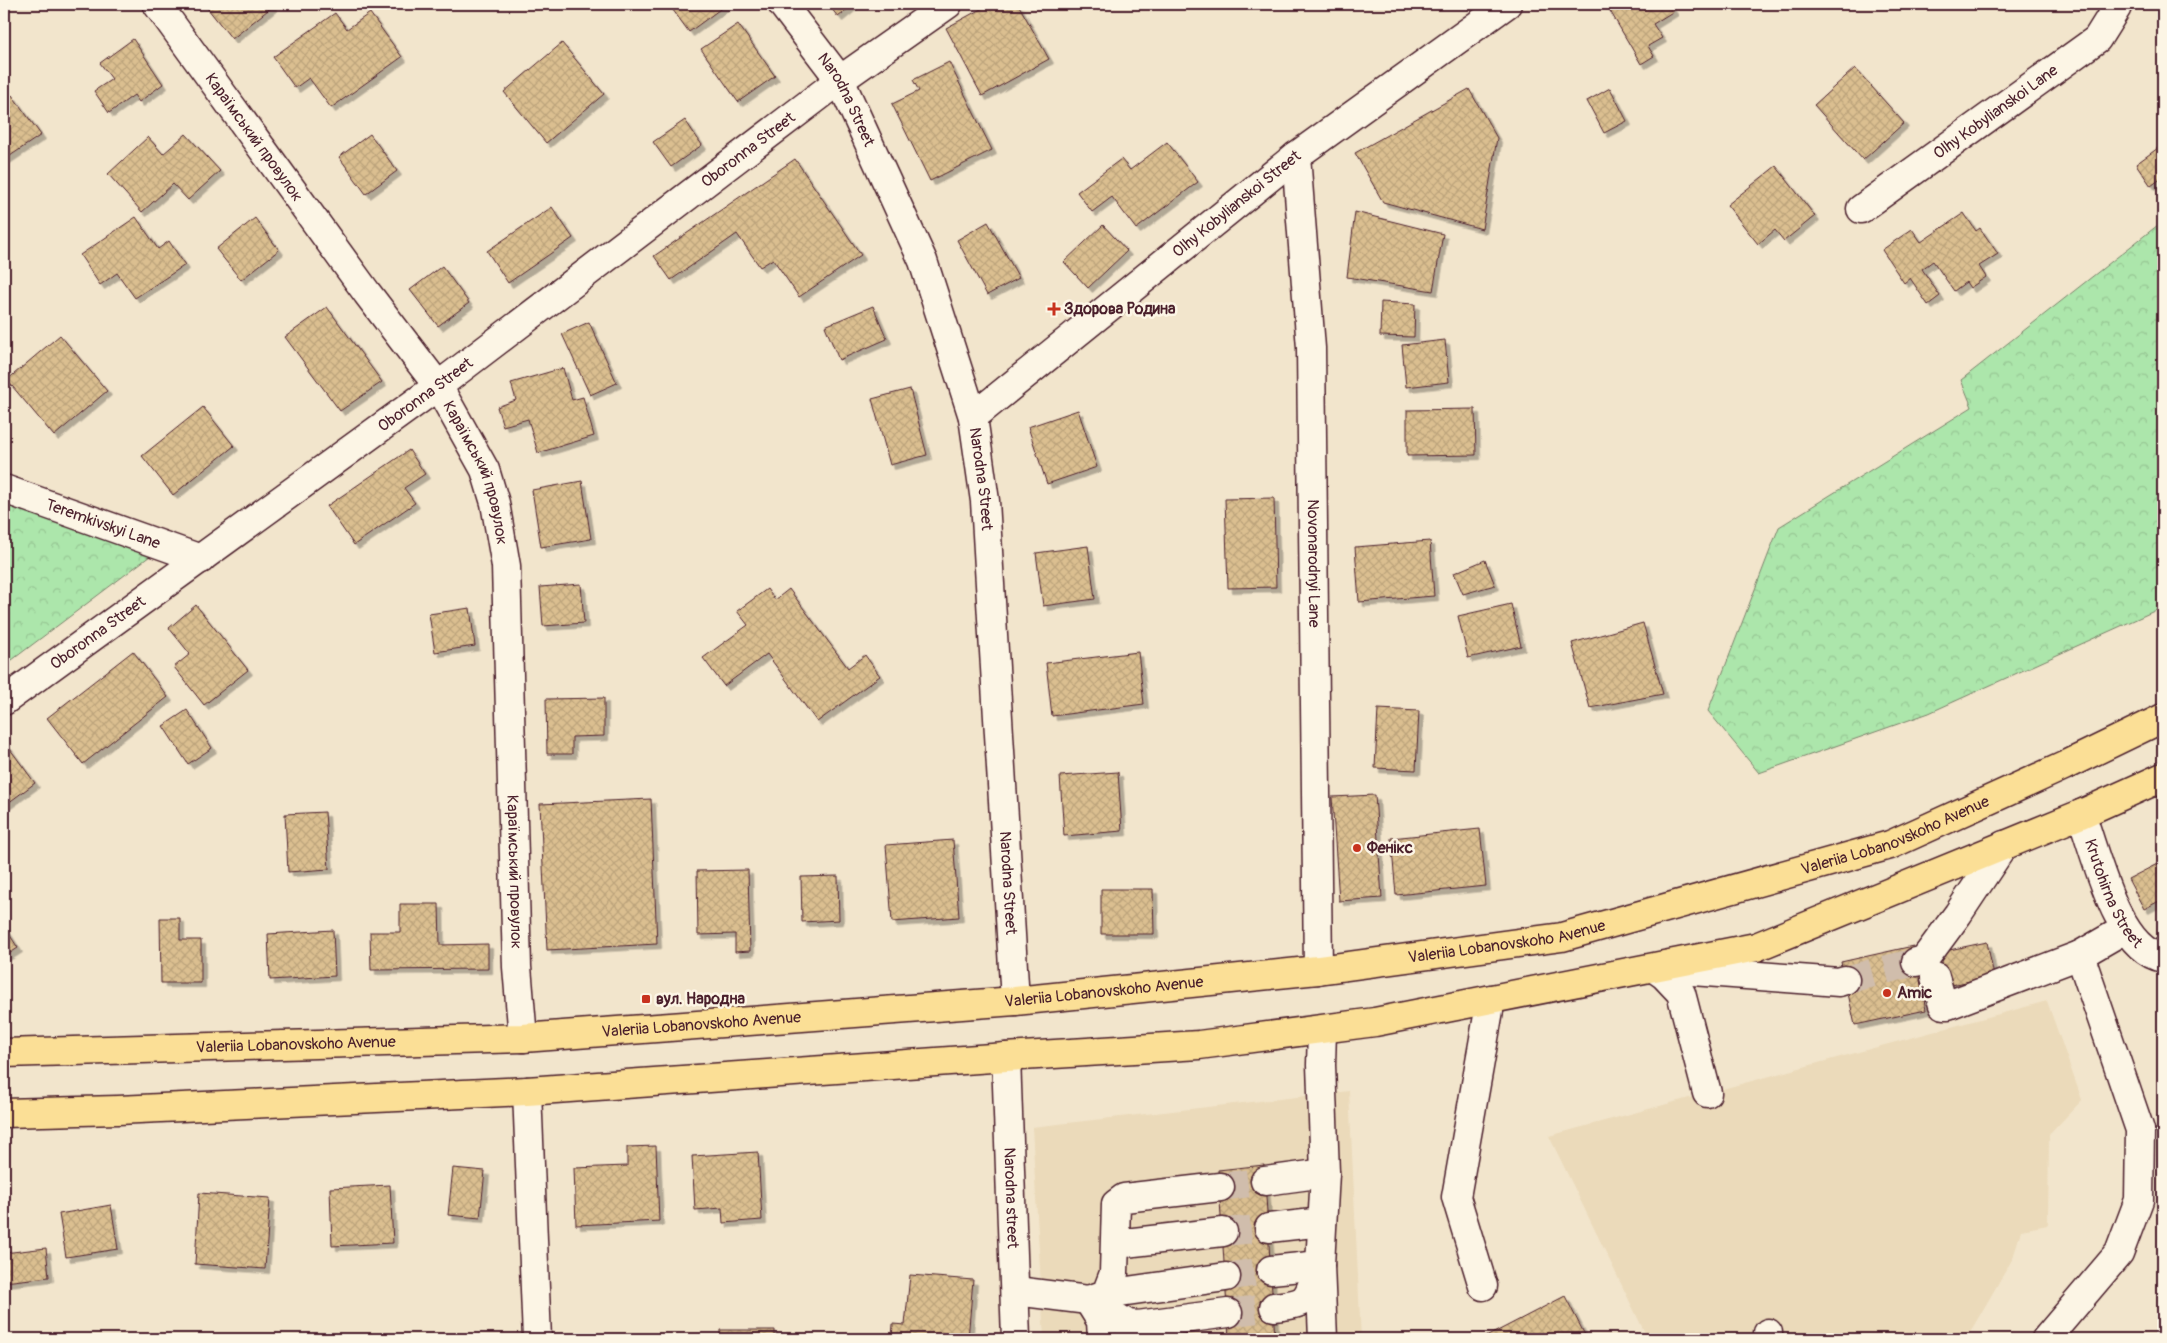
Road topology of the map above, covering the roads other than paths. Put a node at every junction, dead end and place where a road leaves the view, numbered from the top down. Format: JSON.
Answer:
{"nodes":[{"id":1,"x":157,"y":4,"type":"edge"},
{"id":2,"x":782,"y":4,"type":"edge"},
{"id":3,"x":948,"y":4,"type":"edge"},
{"id":4,"x":1508,"y":4,"type":"edge"},
{"id":5,"x":2117,"y":4,"type":"edge"},
{"id":6,"x":840,"y":80,"type":"junction"},
{"id":7,"x":1296,"y":156,"type":"junction"},
{"id":8,"x":1861,"y":209,"type":"dead end"},
{"id":9,"x":438,"y":386,"type":"junction"},
{"id":10,"x":974,"y":417,"type":"junction"},
{"id":11,"x":4,"y":489,"type":"edge"},
{"id":12,"x":201,"y":559,"type":"junction"},
{"id":13,"x":4,"y":701,"type":"edge"},
{"id":14,"x":2163,"y":718,"type":"edge"},
{"id":15,"x":2163,"y":777,"type":"edge"},
{"id":16,"x":2081,"y":814,"type":"junction"},
{"id":17,"x":2004,"y":845,"type":"junction"},
{"id":18,"x":2126,"y":929,"type":"junction"},
{"id":19,"x":2080,"y":955,"type":"junction"},
{"id":20,"x":2163,"y":958,"type":"edge"},
{"id":21,"x":1654,"y":968,"type":"junction"},
{"id":22,"x":1318,"y":970,"type":"junction"},
{"id":23,"x":1845,"y":980,"type":"tunnel mouth"},
{"id":24,"x":1491,"y":999,"type":"junction"},
{"id":25,"x":1015,"y":1000,"type":"junction"},
{"id":26,"x":1322,"y":1030,"type":"junction"},
{"id":27,"x":523,"y":1038,"type":"junction"},
{"id":28,"x":4,"y":1053,"type":"edge"},
{"id":29,"x":1006,"y":1057,"type":"junction"},
{"id":30,"x":527,"y":1091,"type":"junction"},
{"id":31,"x":1708,"y":1093,"type":"dead end"},
{"id":32,"x":4,"y":1113,"type":"edge"},
{"id":33,"x":1325,"y":1173,"type":"junction"},
{"id":34,"x":1266,"y":1181,"type":"tunnel mouth"},
{"id":35,"x":1220,"y":1187,"type":"tunnel mouth"},
{"id":36,"x":1322,"y":1222,"type":"junction"},
{"id":37,"x":1269,"y":1228,"type":"tunnel mouth"},
{"id":38,"x":1224,"y":1232,"type":"tunnel mouth"},
{"id":39,"x":1116,"y":1244,"type":"junction"},
{"id":40,"x":1320,"y":1265,"type":"junction"},
{"id":41,"x":1271,"y":1270,"type":"tunnel mouth"},
{"id":42,"x":1226,"y":1276,"type":"tunnel mouth"},
{"id":43,"x":1483,"y":1286,"type":"dead end"},
{"id":44,"x":1016,"y":1291,"type":"junction"},
{"id":45,"x":1097,"y":1297,"type":"junction"},
{"id":46,"x":1274,"y":1307,"type":"tunnel mouth"},
{"id":47,"x":1228,"y":1313,"type":"tunnel mouth"},
{"id":48,"x":537,"y":1339,"type":"edge"},
{"id":49,"x":1016,"y":1339,"type":"edge"},
{"id":50,"x":1102,"y":1339,"type":"edge"},
{"id":51,"x":1323,"y":1339,"type":"edge"},
{"id":52,"x":2046,"y":1339,"type":"edge"}],
"edges":[{"from":1,"to":9,"type":"street","name":"Караїмський провулок"},
{"from":2,"to":6,"type":"street","name":"Narodna Street"},
{"from":3,"to":6,"type":"street","name":"Oboronna Street"},
{"from":4,"to":7,"type":"street","name":"Olhy Kobylianskoi Street"},
{"from":5,"to":8,"type":"street","name":"Olhy Kobylianskoi Lane"},
{"from":6,"to":9,"type":"street","name":"Oboronna Street"},
{"from":6,"to":10,"type":"street","name":"Narodna Street"},
{"from":7,"to":10,"type":"street","name":"Olhy Kobylianskoi Street"},
{"from":7,"to":22,"type":"street","name":"Novonarodnyi Lane"},
{"from":9,"to":12,"type":"street","name":"Oboronna Street"},
{"from":9,"to":27,"type":"street","name":"Караїмський провулок"},
{"from":10,"to":25,"type":"street","name":"Narodna Street"},
{"from":11,"to":12,"type":"street","name":"Teremkivskyi Lane"},
{"from":12,"to":13,"type":"street","name":"Oboronna Street"},
{"from":14,"to":22,"type":"main road","name":"Valeriia Lobanovskoho Avenue"},
{"from":15,"to":16,"type":"main road"},
{"from":16,"to":17,"type":"main road"},
{"from":16,"to":18,"type":"street","name":"Krutohirna Street"},
{"from":17,"to":19,"type":"street"},
{"from":17,"to":21,"type":"main road"},
{"from":18,"to":19,"type":"street"},
{"from":18,"to":20,"type":"street","name":"Krutohirna Street"},
{"from":19,"to":52,"type":"street"},
{"from":21,"to":23,"type":"street"},
{"from":21,"to":24,"type":"main road"},
{"from":21,"to":31,"type":"street"},
{"from":22,"to":25,"type":"main road","name":"Valeriia Lobanovskoho Avenue"},
{"from":24,"to":26,"type":"main road"},
{"from":24,"to":43,"type":"street"},
{"from":25,"to":27,"type":"main road","name":"Valeriia Lobanovskoho Avenue"},
{"from":26,"to":29,"type":"main road"},
{"from":26,"to":33,"type":"street"},
{"from":27,"to":28,"type":"main road","name":"Valeriia Lobanovskoho Avenue"},
{"from":29,"to":30,"type":"main road"},
{"from":29,"to":44,"type":"street","name":"Narodna street"},
{"from":30,"to":32,"type":"main road"},
{"from":30,"to":48,"type":"street"},
{"from":33,"to":34,"type":"street"},
{"from":33,"to":36,"type":"street"},
{"from":35,"to":39,"type":"street"},
{"from":36,"to":37,"type":"street"},
{"from":36,"to":40,"type":"street"},
{"from":38,"to":39,"type":"street"},
{"from":39,"to":45,"type":"street"},
{"from":40,"to":41,"type":"street"},
{"from":40,"to":46,"type":"street"},
{"from":40,"to":51,"type":"street"},
{"from":42,"to":45,"type":"street"},
{"from":44,"to":45,"type":"street"},
{"from":44,"to":49,"type":"street","name":"Narodna street"},
{"from":45,"to":47,"type":"street"},
{"from":45,"to":50,"type":"street"}]}
